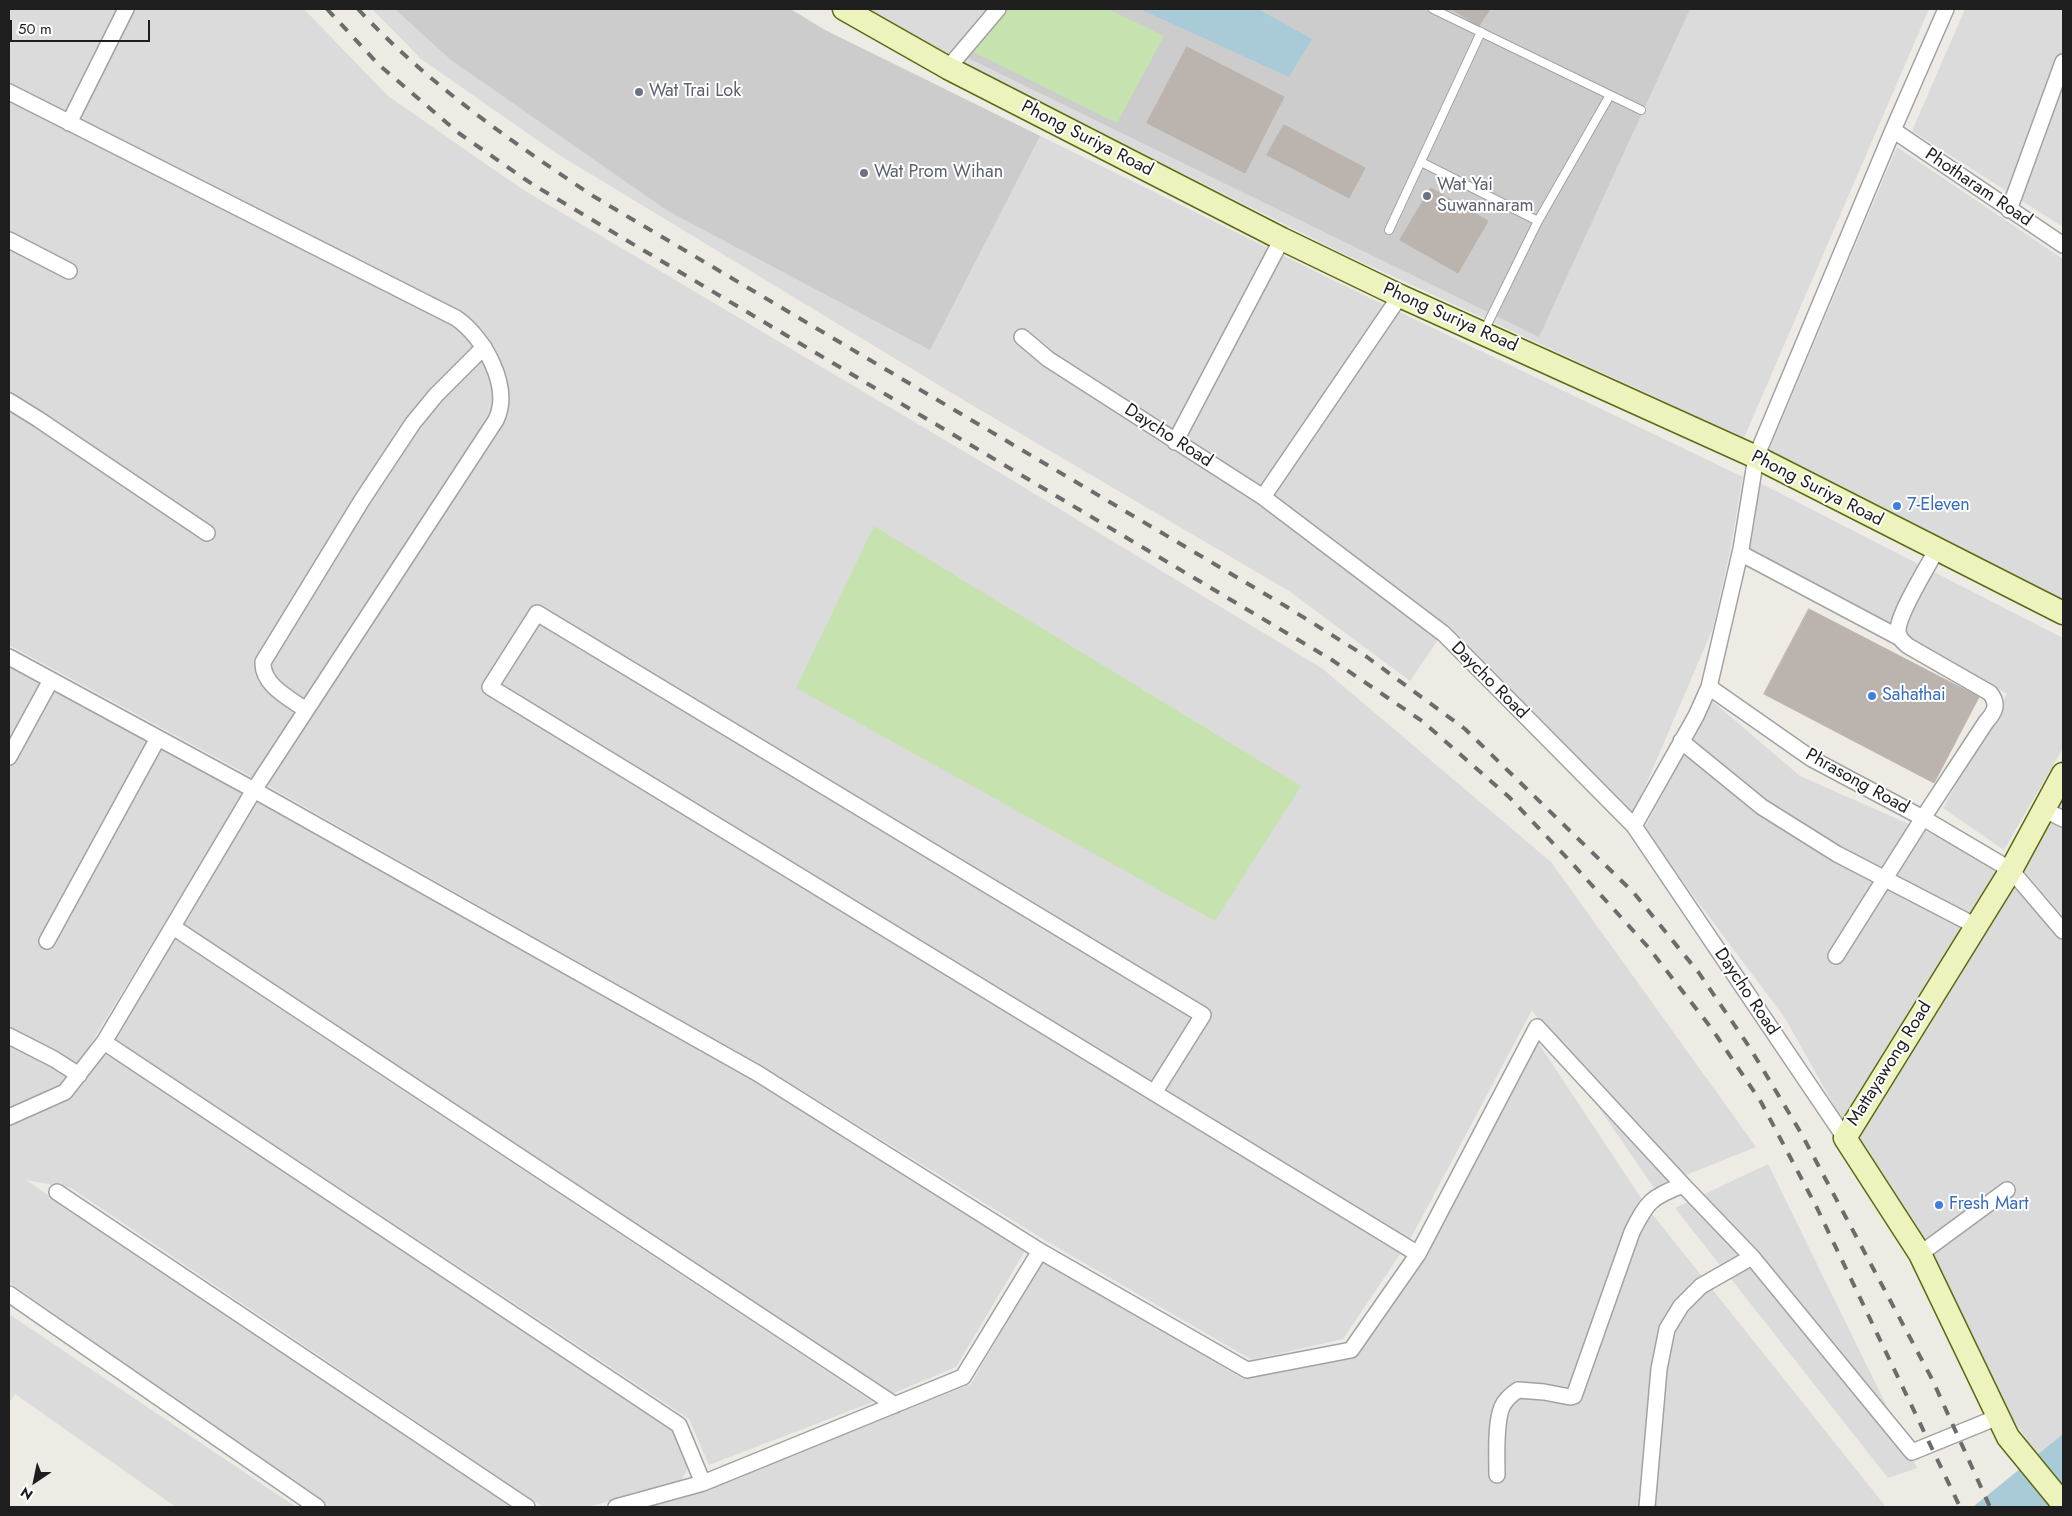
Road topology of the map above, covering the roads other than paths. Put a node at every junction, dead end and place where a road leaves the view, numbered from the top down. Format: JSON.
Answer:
{"nodes":[{"id":1,"x":126,"y":9,"type":"edge"},
{"id":2,"x":844,"y":9,"type":"edge"},
{"id":3,"x":998,"y":9,"type":"edge"},
{"id":4,"x":1432,"y":9,"type":"edge"},
{"id":5,"x":1946,"y":9,"type":"edge"},
{"id":6,"x":1481,"y":32,"type":"junction"},
{"id":7,"x":2063,"y":62,"type":"edge"},
{"id":8,"x":948,"y":68,"type":"junction"},
{"id":9,"x":9,"y":92,"type":"edge"},
{"id":10,"x":1610,"y":95,"type":"junction"},
{"id":11,"x":1641,"y":110,"type":"dead end"},
{"id":12,"x":69,"y":123,"type":"junction"},
{"id":13,"x":1893,"y":130,"type":"junction"},
{"id":14,"x":1421,"y":162,"type":"junction"},
{"id":15,"x":2009,"y":210,"type":"junction"},
{"id":16,"x":1538,"y":222,"type":"junction"},
{"id":17,"x":1389,"y":230,"type":"dead end"},
{"id":18,"x":1282,"y":239,"type":"junction"},
{"id":19,"x":9,"y":240,"type":"edge"},
{"id":20,"x":2063,"y":245,"type":"edge"},
{"id":21,"x":68,"y":271,"type":"dead end"},
{"id":22,"x":1400,"y":296,"type":"junction"},
{"id":23,"x":1483,"y":333,"type":"junction"},
{"id":24,"x":1022,"y":337,"type":"dead end"},
{"id":25,"x":484,"y":347,"type":"junction"},
{"id":26,"x":9,"y":401,"type":"edge"},
{"id":27,"x":1175,"y":442,"type":"junction"},
{"id":28,"x":1756,"y":457,"type":"junction"},
{"id":29,"x":1263,"y":497,"type":"junction"},
{"id":30,"x":207,"y":533,"type":"dead end"},
{"id":31,"x":1937,"y":549,"type":"junction"},
{"id":32,"x":1740,"y":554,"type":"junction"},
{"id":33,"x":2063,"y":613,"type":"edge"},
{"id":34,"x":1900,"y":638,"type":"junction"},
{"id":35,"x":9,"y":658,"type":"edge"},
{"id":36,"x":51,"y":680,"type":"junction"},
{"id":37,"x":1709,"y":687,"type":"junction"},
{"id":38,"x":306,"y":710,"type":"junction"},
{"id":39,"x":158,"y":738,"type":"junction"},
{"id":40,"x":1681,"y":741,"type":"junction"},
{"id":41,"x":9,"y":757,"type":"edge"},
{"id":42,"x":2063,"y":774,"type":"edge"},
{"id":43,"x":254,"y":790,"type":"junction"},
{"id":44,"x":2043,"y":809,"type":"junction"},
{"id":45,"x":1923,"y":818,"type":"junction"},
{"id":46,"x":2063,"y":819,"type":"edge"},
{"id":47,"x":1634,"y":826,"type":"junction"},
{"id":48,"x":2011,"y":870,"type":"junction"},
{"id":49,"x":1884,"y":879,"type":"junction"},
{"id":50,"x":1976,"y":926,"type":"junction"},
{"id":51,"x":173,"y":927,"type":"junction"},
{"id":52,"x":2063,"y":931,"type":"edge"},
{"id":53,"x":47,"y":941,"type":"dead end"},
{"id":54,"x":1836,"y":956,"type":"dead end"},
{"id":55,"x":9,"y":1036,"type":"edge"},
{"id":56,"x":104,"y":1042,"type":"junction"},
{"id":57,"x":80,"y":1075,"type":"junction"},
{"id":58,"x":1154,"y":1093,"type":"junction"},
{"id":59,"x":9,"y":1117,"type":"edge"},
{"id":60,"x":1845,"y":1138,"type":"junction"},
{"id":61,"x":1683,"y":1185,"type":"junction"},
{"id":62,"x":2007,"y":1190,"type":"dead end"},
{"id":63,"x":57,"y":1192,"type":"dead end"},
{"id":64,"x":1040,"y":1251,"type":"junction"},
{"id":65,"x":1418,"y":1254,"type":"junction"},
{"id":66,"x":1920,"y":1254,"type":"junction"},
{"id":67,"x":1752,"y":1256,"type":"junction"},
{"id":68,"x":9,"y":1294,"type":"edge"},
{"id":69,"x":895,"y":1405,"type":"junction"},
{"id":70,"x":1998,"y":1417,"type":"junction"},
{"id":71,"x":1497,"y":1475,"type":"dead end"},
{"id":72,"x":703,"y":1483,"type":"junction"},
{"id":73,"x":2063,"y":1504,"type":"edge"},
{"id":74,"x":318,"y":1507,"type":"edge"},
{"id":75,"x":526,"y":1507,"type":"edge"},
{"id":76,"x":616,"y":1507,"type":"edge"},
{"id":77,"x":1647,"y":1507,"type":"edge"}],
"edges":[{"from":1,"to":12,"type":"street"},
{"from":2,"to":8,"type":"main road","name":"Phong Suriya Road"},
{"from":3,"to":8,"type":"street"},
{"from":4,"to":6,"type":"lane"},
{"from":5,"to":13,"type":"street"},
{"from":6,"to":10,"type":"lane"},
{"from":6,"to":14,"type":"lane"},
{"from":7,"to":15,"type":"street"},
{"from":8,"to":18,"type":"main road","name":"Phong Suriya Road"},
{"from":9,"to":12,"type":"street"},
{"from":10,"to":11,"type":"lane"},
{"from":10,"to":16,"type":"lane"},
{"from":12,"to":25,"type":"street"},
{"from":13,"to":15,"type":"street","name":"Photharam Road"},
{"from":13,"to":28,"type":"street"},
{"from":14,"to":16,"type":"lane"},
{"from":14,"to":17,"type":"lane"},
{"from":15,"to":20,"type":"street","name":"Photharam Road"},
{"from":16,"to":23,"type":"lane"},
{"from":18,"to":22,"type":"main road","name":"Phong Suriya Road"},
{"from":18,"to":27,"type":"street"},
{"from":19,"to":21,"type":"street"},
{"from":22,"to":23,"type":"main road","name":"Phong Suriya Road"},
{"from":22,"to":29,"type":"street"},
{"from":23,"to":28,"type":"main road","name":"Phong Suriya Road"},
{"from":24,"to":27,"type":"street","name":"Daycho Road"},
{"from":25,"to":38,"type":"street"},
{"from":25,"to":38,"type":"street"},
{"from":26,"to":30,"type":"street"},
{"from":27,"to":29,"type":"street","name":"Daycho Road"},
{"from":28,"to":31,"type":"main road","name":"Phong Suriya Road"},
{"from":28,"to":32,"type":"street"},
{"from":29,"to":47,"type":"street","name":"Daycho Road"},
{"from":31,"to":33,"type":"main road","name":"Phong Suriya Road"},
{"from":31,"to":34,"type":"street"},
{"from":32,"to":34,"type":"street"},
{"from":32,"to":37,"type":"street"},
{"from":34,"to":45,"type":"street"},
{"from":35,"to":36,"type":"street"},
{"from":36,"to":39,"type":"street"},
{"from":36,"to":41,"type":"street"},
{"from":37,"to":40,"type":"street"},
{"from":37,"to":45,"type":"street","name":"Phrasong Road"},
{"from":38,"to":43,"type":"street"},
{"from":39,"to":43,"type":"street"},
{"from":39,"to":53,"type":"street"},
{"from":40,"to":47,"type":"street"},
{"from":40,"to":49,"type":"street"},
{"from":42,"to":44,"type":"main road","name":"Mattayawong Road"},
{"from":43,"to":51,"type":"street"},
{"from":43,"to":64,"type":"street"},
{"from":44,"to":46,"type":"street"},
{"from":44,"to":48,"type":"main road","name":"Mattayawong Road"},
{"from":45,"to":48,"type":"street","name":"Phrasong Road"},
{"from":45,"to":49,"type":"street"},
{"from":47,"to":60,"type":"street","name":"Daycho Road"},
{"from":48,"to":50,"type":"main road","name":"Mattayawong Road"},
{"from":48,"to":52,"type":"street","name":"Phrasong Road"},
{"from":49,"to":50,"type":"street"},
{"from":49,"to":54,"type":"street"},
{"from":50,"to":60,"type":"main road","name":"Mattayawong Road"},
{"from":51,"to":56,"type":"street"},
{"from":51,"to":69,"type":"street"},
{"from":55,"to":57,"type":"street"},
{"from":56,"to":57,"type":"street"},
{"from":56,"to":72,"type":"street"},
{"from":57,"to":59,"type":"street"},
{"from":58,"to":58,"type":"street"},
{"from":58,"to":65,"type":"street"},
{"from":60,"to":66,"type":"main road","name":"Mattayawong Road"},
{"from":61,"to":65,"type":"street"},
{"from":61,"to":67,"type":"street"},
{"from":61,"to":71,"type":"street"},
{"from":62,"to":66,"type":"street"},
{"from":63,"to":75,"type":"street"},
{"from":64,"to":65,"type":"street"},
{"from":64,"to":69,"type":"street"},
{"from":66,"to":70,"type":"main road","name":"Mattayawong Road"},
{"from":67,"to":70,"type":"street"},
{"from":67,"to":77,"type":"street"},
{"from":68,"to":74,"type":"street"},
{"from":69,"to":72,"type":"street"},
{"from":70,"to":73,"type":"main road","name":"Mattayawong Road"},
{"from":72,"to":76,"type":"street"}]}
